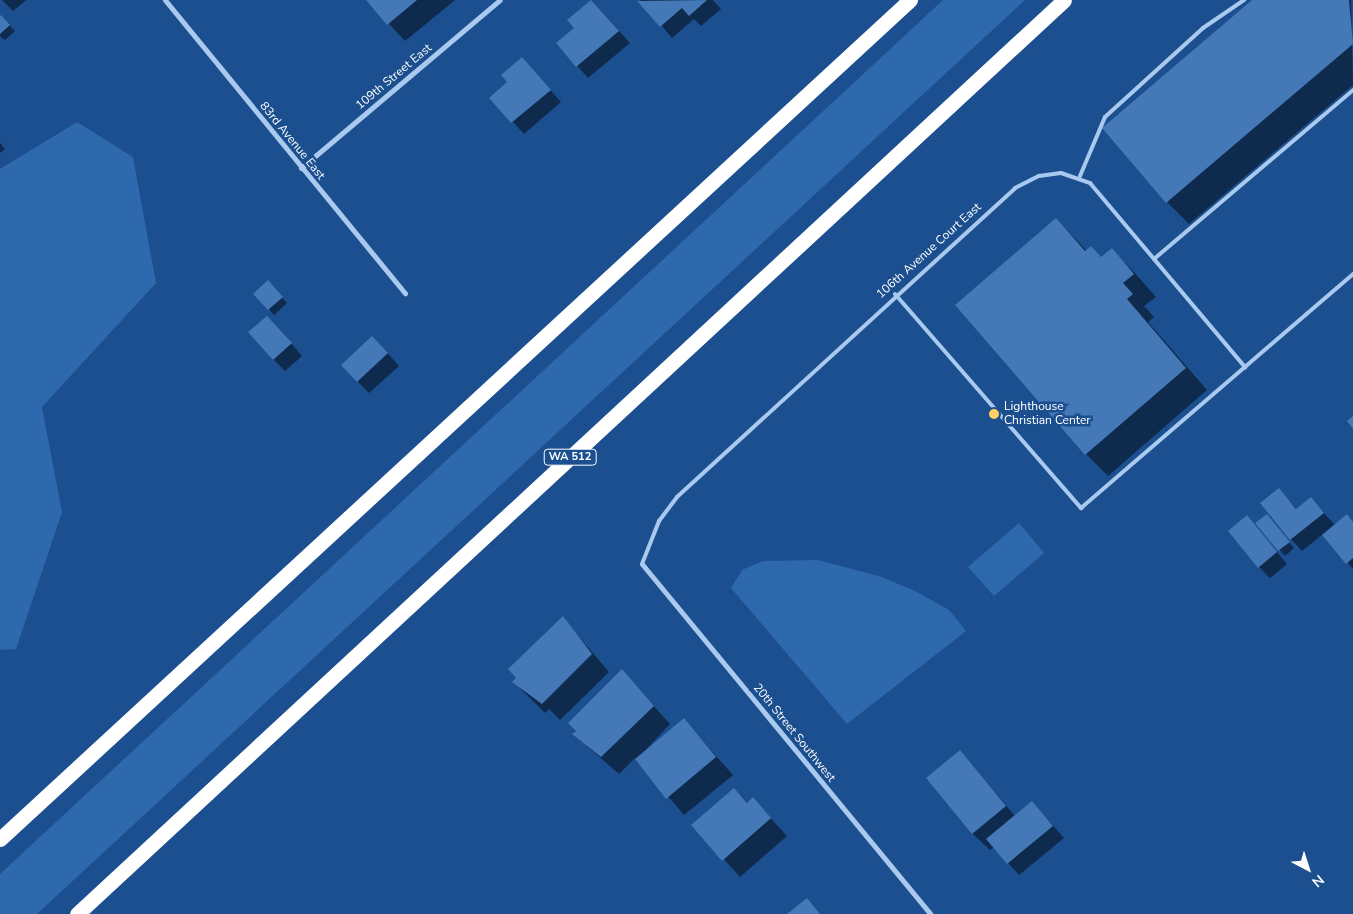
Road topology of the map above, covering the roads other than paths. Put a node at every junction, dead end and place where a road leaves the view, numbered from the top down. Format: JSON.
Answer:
{"nodes":[{"id":1,"x":164,"y":0,"type":"edge"},
{"id":2,"x":500,"y":0,"type":"edge"},
{"id":3,"x":910,"y":0,"type":"edge"},
{"id":4,"x":1064,"y":0,"type":"edge"},
{"id":5,"x":1244,"y":0,"type":"edge"},
{"id":6,"x":1353,"y":90,"type":"edge"},
{"id":7,"x":301,"y":168,"type":"junction"},
{"id":8,"x":1080,"y":176,"type":"junction"},
{"id":9,"x":1154,"y":259,"type":"junction"},
{"id":10,"x":1353,"y":274,"type":"edge"},
{"id":11,"x":405,"y":293,"type":"dead end"},
{"id":12,"x":895,"y":294,"type":"junction"},
{"id":13,"x":1245,"y":367,"type":"junction"},
{"id":14,"x":642,"y":564,"type":"joint"},
{"id":15,"x":0,"y":840,"type":"edge"},
{"id":16,"x":77,"y":914,"type":"edge"},
{"id":17,"x":931,"y":914,"type":"edge"}],
"edges":[{"from":1,"to":7,"type":"street","name":"83rd Avenue East"},
{"from":2,"to":7,"type":"street","name":"109th Street East"},
{"from":3,"to":15,"type":"highway"},
{"from":4,"to":16,"type":"highway","number":"WA 512"},
{"from":5,"to":8,"type":"lane"},
{"from":6,"to":9,"type":"lane"},
{"from":7,"to":11,"type":"street","name":"83rd Avenue East"},
{"from":8,"to":9,"type":"lane"},
{"from":8,"to":12,"type":"lane","name":"106th Avenue Court East"},
{"from":9,"to":13,"type":"lane"},
{"from":10,"to":13,"type":"lane"},
{"from":12,"to":13,"type":"lane"},
{"from":12,"to":14,"type":"lane","name":"106th Avenue Court East"},
{"from":14,"to":17,"type":"street","name":"20th Street Southwest"}]}
